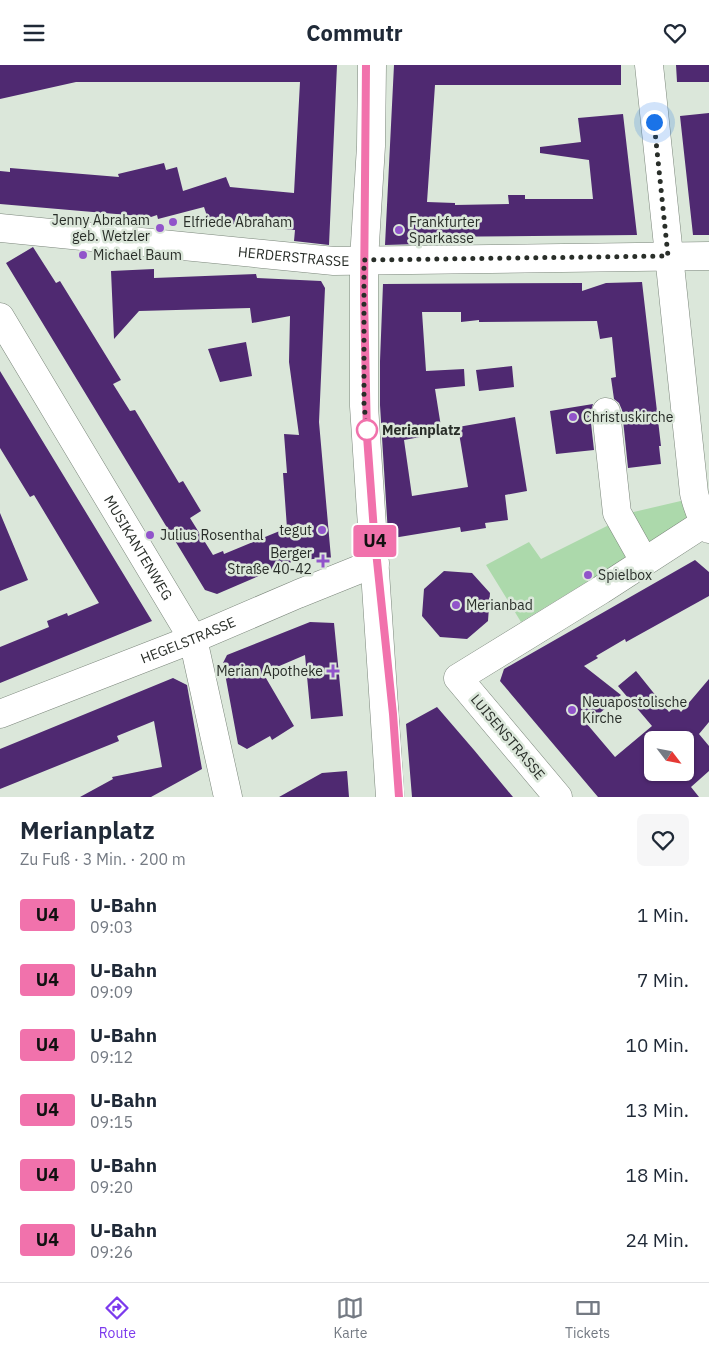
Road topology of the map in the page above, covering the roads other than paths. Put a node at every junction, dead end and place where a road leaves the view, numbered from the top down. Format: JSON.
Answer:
{"nodes":[{"id":1,"x":372,"y":65,"type":"edge"},
{"id":2,"x":649,"y":65,"type":"edge"},
{"id":3,"x":0,"y":228,"type":"edge"},
{"id":4,"x":668,"y":256,"type":"junction"},
{"id":5,"x":709,"y":256,"type":"edge"},
{"id":6,"x":364,"y":260,"type":"junction"},
{"id":7,"x":0,"y":317,"type":"edge"},
{"id":8,"x":606,"y":412,"type":"dead end"},
{"id":9,"x":707,"y":524,"type":"edge"},
{"id":10,"x":644,"y":561,"type":"junction"},
{"id":11,"x":375,"y":563,"type":"junction"},
{"id":12,"x":193,"y":639,"type":"junction"},
{"id":13,"x":0,"y":714,"type":"edge"},
{"id":14,"x":223,"y":795,"type":"edge"},
{"id":15,"x":390,"y":797,"type":"edge"},
{"id":16,"x":558,"y":797,"type":"edge"}],
"edges":[{"from":1,"to":6,"type":"street"},
{"from":2,"to":4,"type":"street"},
{"from":3,"to":6,"type":"street","name":"HERDERSTRASSE"},
{"from":4,"to":5,"type":"street","name":"HERDERSTRASSE"},
{"from":4,"to":6,"type":"street","name":"HERDERSTRASSE"},
{"from":4,"to":9,"type":"street"},
{"from":6,"to":11,"type":"street"},
{"from":7,"to":12,"type":"street","name":"MUSIKANTENWEG"},
{"from":8,"to":10,"type":"street"},
{"from":9,"to":10,"type":"street"},
{"from":10,"to":16,"type":"street","name":"LUISENSTRASSE"},
{"from":11,"to":12,"type":"street","name":"HEGELSTRASSE"},
{"from":11,"to":15,"type":"street"},
{"from":12,"to":13,"type":"street","name":"HEGELSTRASSE"},
{"from":12,"to":14,"type":"street","name":"MUSIKANTENWEG"}]}
